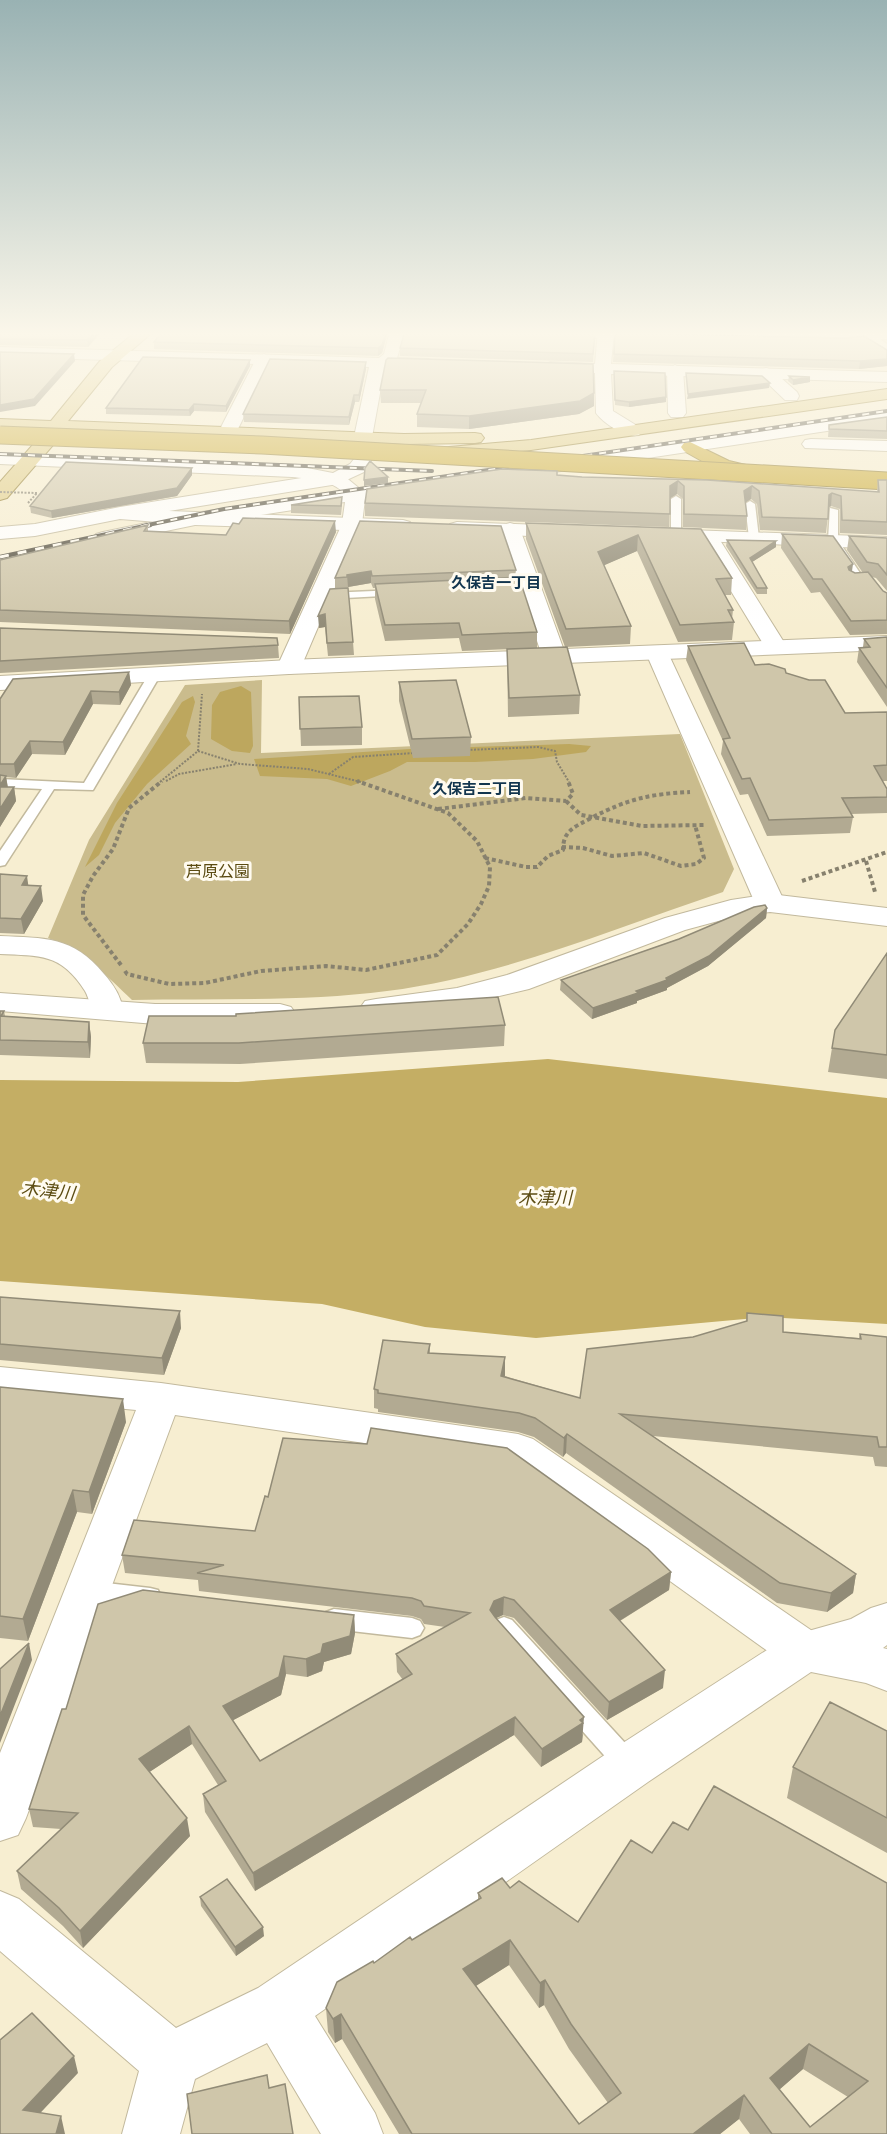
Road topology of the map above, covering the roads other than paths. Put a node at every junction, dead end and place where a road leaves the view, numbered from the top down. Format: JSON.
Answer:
{"nodes":[{"id":1,"x":34,"y":431,"type":"edge"},
{"id":2,"x":54,"y":431,"type":"edge"},
{"id":3,"x":101,"y":431,"type":"edge"},
{"id":4,"x":365,"y":431,"type":"edge"},
{"id":5,"x":540,"y":431,"type":"edge"},
{"id":6,"x":633,"y":431,"type":"joint"},
{"id":7,"x":796,"y":431,"type":"edge"},
{"id":8,"x":227,"y":432,"type":"joint"},
{"id":9,"x":52,"y":433,"type":"junction"},
{"id":10,"x":0,"y":435,"type":"edge"},
{"id":11,"x":0,"y":439,"type":"edge"},
{"id":12,"x":720,"y":442,"type":"junction"},
{"id":13,"x":363,"y":445,"type":"junction"},
{"id":14,"x":887,"y":446,"type":"edge"},
{"id":15,"x":690,"y":447,"type":"junction"},
{"id":16,"x":0,"y":459,"type":"edge"},
{"id":17,"x":31,"y":460,"type":"junction"},
{"id":18,"x":887,"y":473,"type":"edge"},
{"id":19,"x":338,"y":478,"type":"junction"},
{"id":20,"x":462,"y":480,"type":"edge"},
{"id":21,"x":887,"y":481,"type":"edge"},
{"id":22,"x":426,"y":485,"type":"edge"},
{"id":23,"x":887,"y":487,"type":"edge"},
{"id":24,"x":0,"y":493,"type":"edge"},
{"id":25,"x":356,"y":496,"type":"junction"},
{"id":26,"x":676,"y":500,"type":"edge"},
{"id":27,"x":750,"y":504,"type":"edge"},
{"id":28,"x":833,"y":510,"type":"edge"},
{"id":29,"x":120,"y":513,"type":"junction"},
{"id":30,"x":195,"y":519,"type":"junction"},
{"id":31,"x":352,"y":524,"type":"junction"},
{"id":32,"x":419,"y":526,"type":"edge"},
{"id":33,"x":442,"y":527,"type":"edge"},
{"id":34,"x":510,"y":529,"type":"junction"},
{"id":35,"x":593,"y":532,"type":"edge"},
{"id":36,"x":0,"y":533,"type":"edge"},
{"id":37,"x":640,"y":534,"type":"edge"},
{"id":38,"x":676,"y":536,"type":"junction"},
{"id":39,"x":708,"y":537,"type":"junction"},
{"id":40,"x":754,"y":538,"type":"junction"},
{"id":41,"x":833,"y":540,"type":"junction"},
{"id":42,"x":86,"y":542,"type":"edge"},
{"id":43,"x":884,"y":545,"type":"edge"},
{"id":44,"x":860,"y":582,"type":"edge"},
{"id":45,"x":413,"y":592,"type":"edge"},
{"id":46,"x":320,"y":596,"type":"junction"},
{"id":47,"x":275,"y":642,"type":"edge"},
{"id":48,"x":299,"y":643,"type":"junction"},
{"id":49,"x":887,"y":644,"type":"edge"},
{"id":50,"x":776,"y":647,"type":"junction"},
{"id":51,"x":657,"y":653,"type":"junction"},
{"id":52,"x":554,"y":656,"type":"junction"},
{"id":53,"x":289,"y":668,"type":"junction"},
{"id":54,"x":155,"y":674,"type":"junction"},
{"id":55,"x":0,"y":683,"type":"edge"},
{"id":56,"x":0,"y":783,"type":"edge"},
{"id":57,"x":50,"y":786,"type":"junction"},
{"id":58,"x":0,"y":862,"type":"edge"},
{"id":59,"x":770,"y":903,"type":"junction"},
{"id":60,"x":881,"y":905,"type":"edge"},
{"id":61,"x":0,"y":945,"type":"edge"},
{"id":62,"x":0,"y":1002,"type":"edge"},
{"id":63,"x":107,"y":1010,"type":"junction"},
{"id":64,"x":345,"y":1010,"type":"edge"},
{"id":65,"x":311,"y":1012,"type":"edge"},
{"id":66,"x":0,"y":1382,"type":"edge"},
{"id":67,"x":161,"y":1398,"type":"junction"},
{"id":68,"x":89,"y":1590,"type":"junction"},
{"id":69,"x":170,"y":1600,"type":"edge"},
{"id":70,"x":308,"y":1616,"type":"edge"},
{"id":71,"x":887,"y":1622,"type":"edge"},
{"id":72,"x":412,"y":1628,"type":"dead end"},
{"id":73,"x":504,"y":1628,"type":"edge"},
{"id":74,"x":804,"y":1651,"type":"junction"},
{"id":75,"x":887,"y":1671,"type":"edge"},
{"id":76,"x":630,"y":1766,"type":"junction"},
{"id":77,"x":0,"y":1818,"type":"edge"},
{"id":78,"x":0,"y":1917,"type":"edge"},
{"id":79,"x":279,"y":2008,"type":"junction"},
{"id":80,"x":171,"y":2061,"type":"junction"},
{"id":81,"x":151,"y":2134,"type":"edge"},
{"id":82,"x":354,"y":2134,"type":"edge"}],
"edges":[{"from":1,"to":9,"type":"main road"},
{"from":2,"to":9,"type":"main road"},
{"from":3,"to":18,"type":"highway"},
{"from":4,"to":13,"type":"street"},
{"from":5,"to":13,"type":"main road"},
{"from":6,"to":13,"type":"main road"},
{"from":6,"to":15,"type":"street"},
{"from":7,"to":12,"type":"street"},
{"from":8,"to":9,"type":"main road"},
{"from":8,"to":13,"type":"main road"},
{"from":9,"to":11,"type":"main road"},
{"from":9,"to":13,"type":"main road"},
{"from":9,"to":17,"type":"main road"},
{"from":10,"to":21,"type":"highway","bridge":true},
{"from":12,"to":14,"type":"street"},
{"from":12,"to":15,"type":"street"},
{"from":13,"to":19,"type":"street"},
{"from":15,"to":20,"type":"street"},
{"from":15,"to":23,"type":"highway"},
{"from":16,"to":17,"type":"street"},
{"from":17,"to":19,"type":"street"},
{"from":17,"to":24,"type":"main road"},
{"from":19,"to":25,"type":"street"},
{"from":19,"to":29,"type":"street"},
{"from":22,"to":25,"type":"street"},
{"from":25,"to":30,"type":"street"},
{"from":25,"to":31,"type":"street"},
{"from":26,"to":38,"type":"lane"},
{"from":27,"to":40,"type":"lane"},
{"from":28,"to":41,"type":"lane"},
{"from":29,"to":30,"type":"street"},
{"from":29,"to":36,"type":"street"},
{"from":30,"to":31,"type":"street"},
{"from":30,"to":42,"type":"street"},
{"from":31,"to":32,"type":"street"},
{"from":31,"to":46,"type":"street"},
{"from":33,"to":34,"type":"street"},
{"from":34,"to":35,"type":"street"},
{"from":34,"to":52,"type":"street"},
{"from":37,"to":38,"type":"street"},
{"from":38,"to":39,"type":"street"},
{"from":39,"to":40,"type":"street"},
{"from":39,"to":50,"type":"street"},
{"from":40,"to":41,"type":"street"},
{"from":41,"to":43,"type":"street"},
{"from":41,"to":44,"type":"lane"},
{"from":45,"to":46,"type":"lane"},
{"from":46,"to":48,"type":"street"},
{"from":47,"to":48,"type":"street"},
{"from":48,"to":53,"type":"street"},
{"from":49,"to":50,"type":"street"},
{"from":50,"to":51,"type":"street"},
{"from":51,"to":52,"type":"street"},
{"from":51,"to":59,"type":"street"},
{"from":52,"to":53,"type":"street"},
{"from":53,"to":54,"type":"street"},
{"from":54,"to":55,"type":"street"},
{"from":54,"to":57,"type":"lane"},
{"from":56,"to":57,"type":"lane"},
{"from":57,"to":58,"type":"lane"},
{"from":59,"to":60,"type":"street"},
{"from":59,"to":64,"type":"street"},
{"from":61,"to":63,"type":"street"},
{"from":62,"to":63,"type":"street"},
{"from":63,"to":65,"type":"street"},
{"from":66,"to":67,"type":"street"},
{"from":67,"to":68,"type":"street"},
{"from":67,"to":74,"type":"street"},
{"from":68,"to":69,"type":"lane"},
{"from":68,"to":77,"type":"street"},
{"from":70,"to":72,"type":"lane"},
{"from":71,"to":74,"type":"street"},
{"from":73,"to":76,"type":"lane"},
{"from":74,"to":75,"type":"street"},
{"from":74,"to":76,"type":"street"},
{"from":76,"to":79,"type":"street"},
{"from":78,"to":80,"type":"street"},
{"from":79,"to":80,"type":"street"},
{"from":79,"to":82,"type":"street"},
{"from":80,"to":81,"type":"street"}]}
